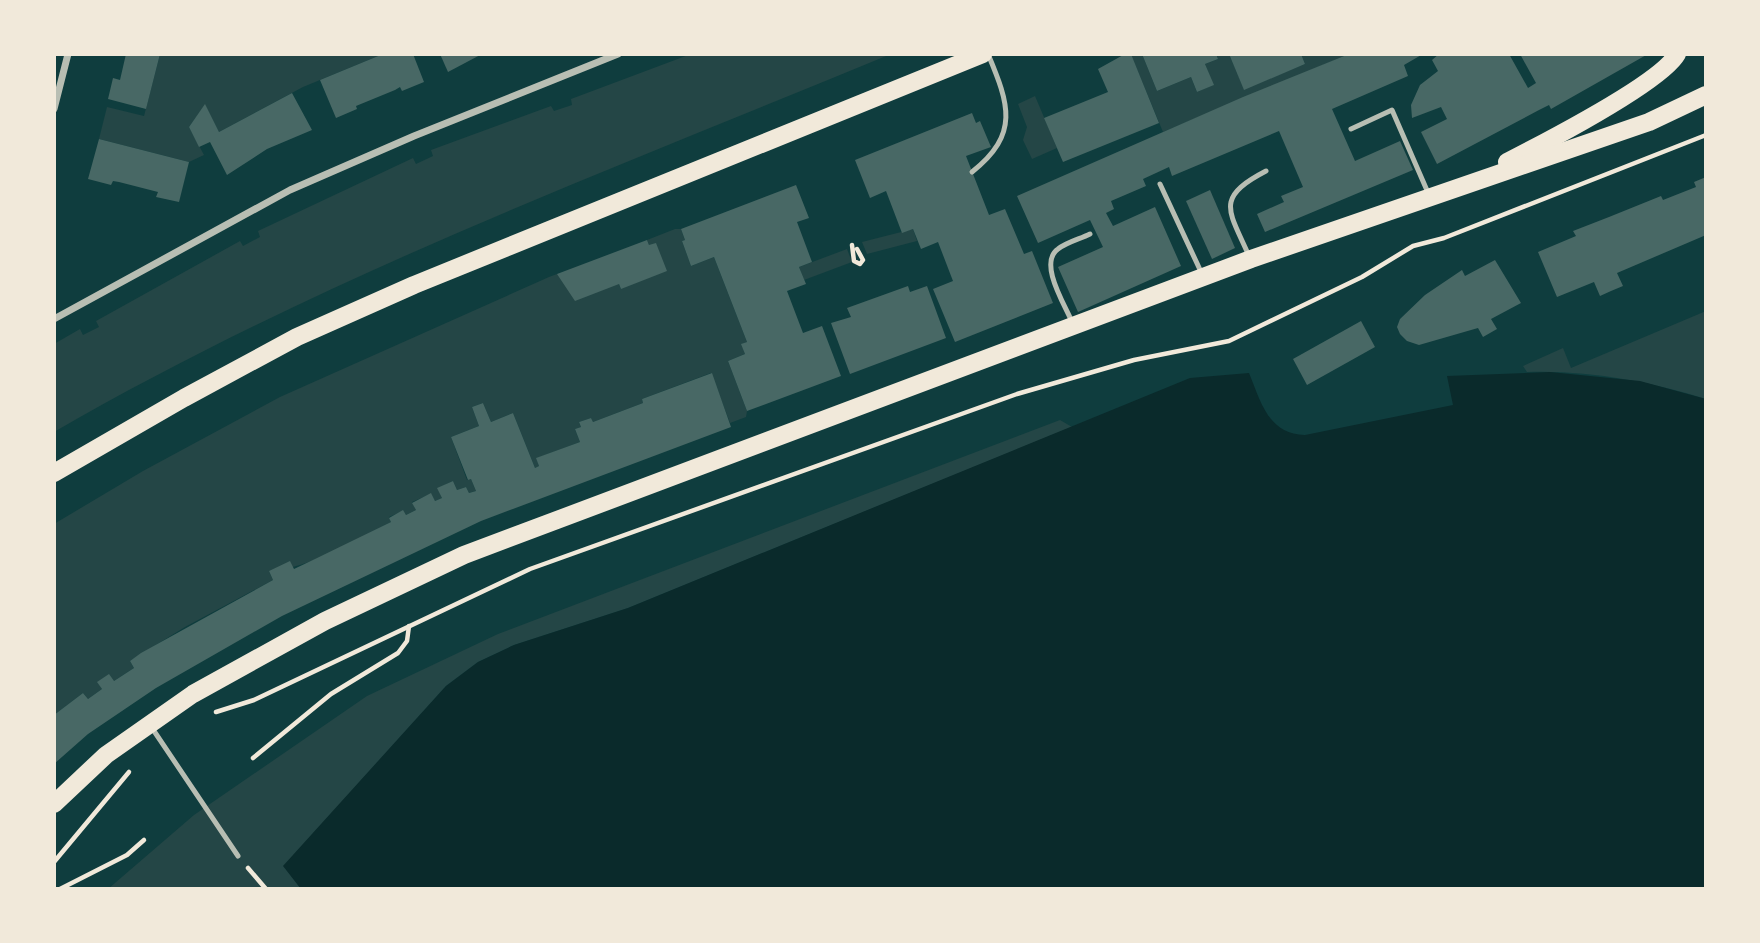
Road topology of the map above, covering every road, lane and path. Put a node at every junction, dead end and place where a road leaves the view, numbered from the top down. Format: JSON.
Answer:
{"nodes":[{"id":1,"x":68,"y":54,"type":"edge"},
{"id":2,"x":618,"y":54,"type":"edge"},
{"id":3,"x":985,"y":54,"type":"edge"},
{"id":4,"x":1677,"y":54,"type":"edge"},
{"id":5,"x":597,"y":58,"type":"edge"},
{"id":6,"x":1706,"y":95,"type":"edge"},
{"id":7,"x":54,"y":109,"type":"edge"},
{"id":8,"x":1351,"y":129,"type":"dead end"},
{"id":9,"x":1706,"y":135,"type":"edge"},
{"id":10,"x":1266,"y":171,"type":"dead end"},
{"id":11,"x":972,"y":172,"type":"dead end"},
{"id":12,"x":1473,"y":180,"type":"junction"},
{"id":13,"x":1160,"y":184,"type":"dead end"},
{"id":14,"x":1430,"y":198,"type":"junction"},
{"id":15,"x":1090,"y":234,"type":"dead end"},
{"id":16,"x":852,"y":245,"type":"dead end"},
{"id":17,"x":857,"y":249,"type":"dead end"},
{"id":18,"x":1251,"y":259,"type":"junction"},
{"id":19,"x":1203,"y":277,"type":"junction"},
{"id":20,"x":54,"y":319,"type":"edge"},
{"id":21,"x":1073,"y":325,"type":"junction"},
{"id":22,"x":54,"y":473,"type":"edge"},
{"id":23,"x":409,"y":625,"type":"junction"},
{"id":24,"x":207,"y":716,"type":"dead end"},
{"id":25,"x":149,"y":723,"type":"junction"},
{"id":26,"x":163,"y":746,"type":"junction"},
{"id":27,"x":253,"y":758,"type":"dead end"},
{"id":28,"x":54,"y":804,"type":"edge"},
{"id":29,"x":144,"y":840,"type":"dead end"},
{"id":30,"x":238,"y":856,"type":"joint"},
{"id":31,"x":54,"y":862,"type":"edge"},
{"id":32,"x":60,"y":889,"type":"edge"},
{"id":33,"x":266,"y":889,"type":"edge"}],
"edges":[{"from":1,"to":7,"type":"street"},
{"from":2,"to":5,"type":"street"},
{"from":3,"to":11,"type":"lane"},
{"from":3,"to":22,"type":"main road"},
{"from":4,"to":12,"type":"main road"},
{"from":5,"to":20,"type":"street"},
{"from":6,"to":12,"type":"main road"},
{"from":8,"to":14,"type":"lane"},
{"from":9,"to":23,"type":"path"},
{"from":10,"to":18,"type":"lane"},
{"from":12,"to":14,"type":"main road"},
{"from":13,"to":19,"type":"lane"},
{"from":14,"to":18,"type":"main road"},
{"from":15,"to":21,"type":"lane"},
{"from":16,"to":17,"type":"path"},
{"from":18,"to":19,"type":"main road"},
{"from":19,"to":21,"type":"main road"},
{"from":21,"to":25,"type":"main road"},
{"from":23,"to":24,"type":"path"},
{"from":23,"to":27,"type":"path"},
{"from":25,"to":26,"type":"lane"},
{"from":25,"to":28,"type":"main road"},
{"from":26,"to":30,"type":"lane"},
{"from":26,"to":31,"type":"path"},
{"from":29,"to":32,"type":"path"},
{"from":30,"to":33,"type":"path"}]}
